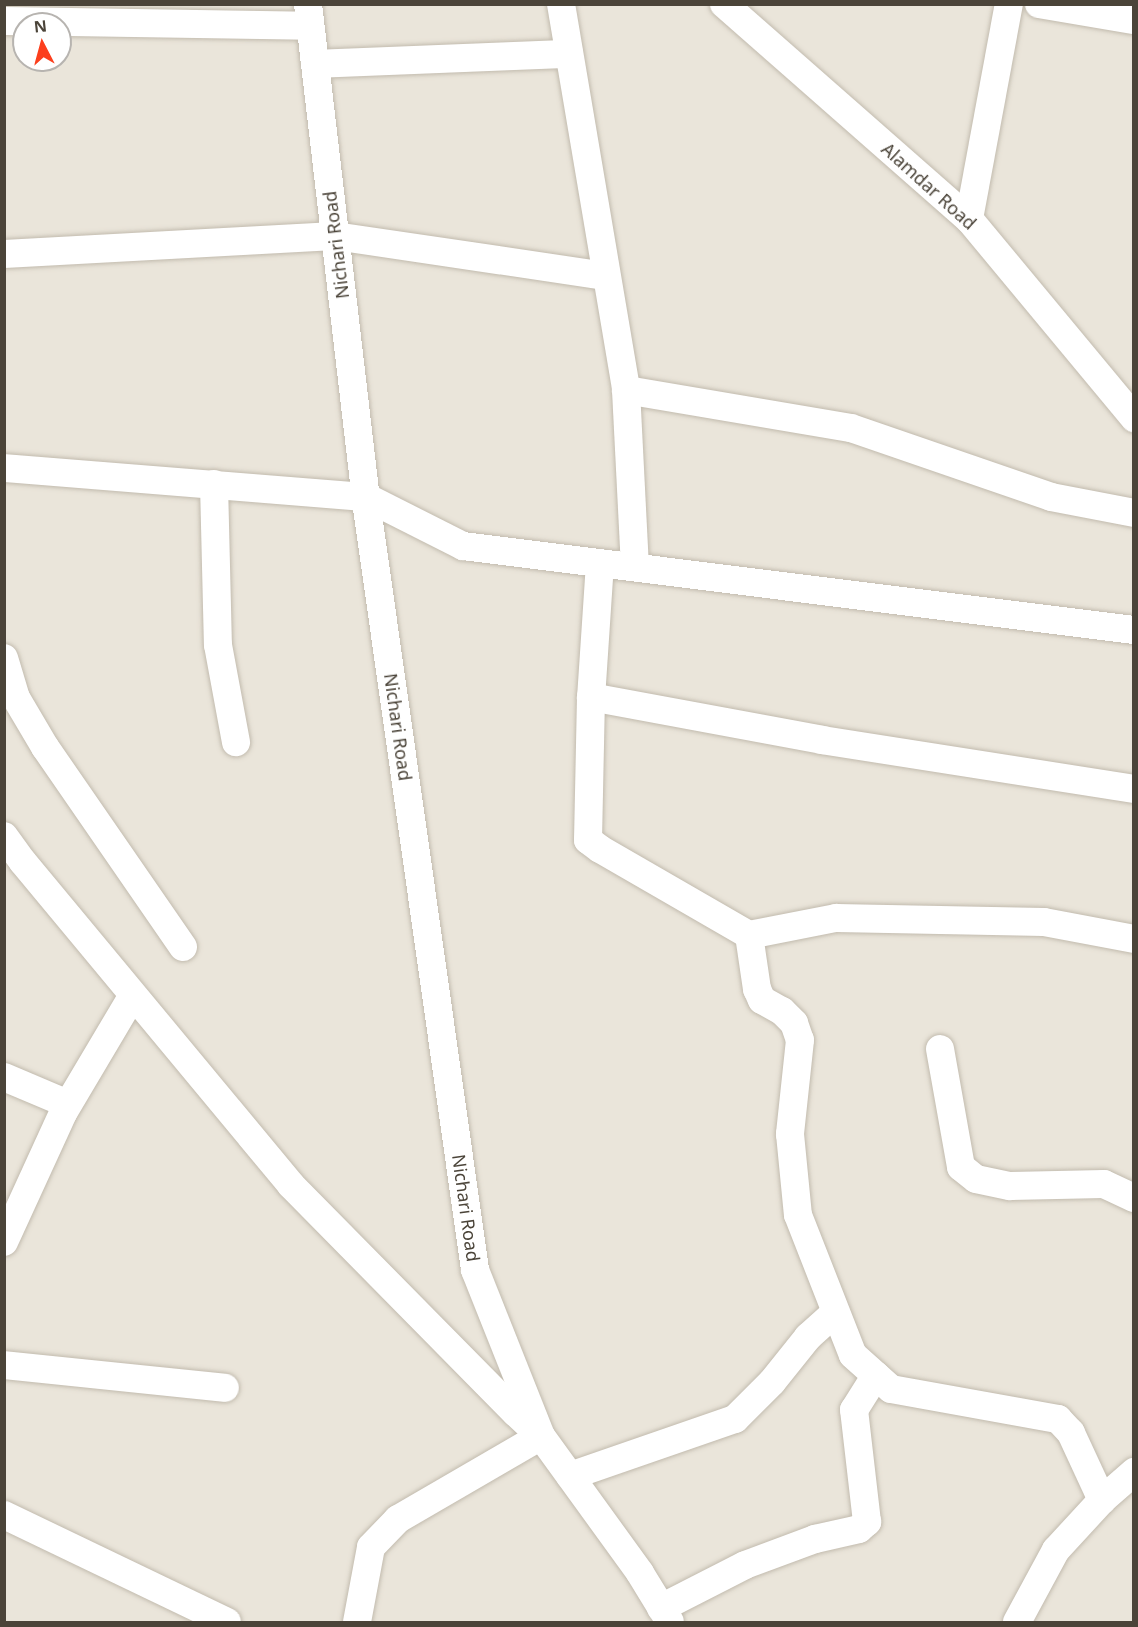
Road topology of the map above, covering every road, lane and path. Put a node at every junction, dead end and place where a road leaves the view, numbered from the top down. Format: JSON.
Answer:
{"nodes":[{"id":1,"x":561,"y":4,"type":"edge"},
{"id":2,"x":724,"y":4,"type":"edge"},
{"id":3,"x":1009,"y":4,"type":"edge"},
{"id":4,"x":1039,"y":4,"type":"edge"},
{"id":5,"x":309,"y":15,"type":"edge"},
{"id":6,"x":1134,"y":20,"type":"edge"},
{"id":7,"x":4,"y":21,"type":"edge"},
{"id":8,"x":569,"y":54,"type":"junction"},
{"id":9,"x":315,"y":64,"type":"junction"},
{"id":10,"x":969,"y":219,"type":"junction"},
{"id":11,"x":335,"y":236,"type":"junction"},
{"id":12,"x":4,"y":254,"type":"edge"},
{"id":13,"x":606,"y":276,"type":"junction"},
{"id":14,"x":626,"y":390,"type":"junction"},
{"id":15,"x":1134,"y":418,"type":"edge"},
{"id":16,"x":4,"y":468,"type":"edge"},
{"id":17,"x":214,"y":484,"type":"junction"},
{"id":18,"x":366,"y":497,"type":"junction"},
{"id":19,"x":1134,"y":513,"type":"edge"},
{"id":20,"x":600,"y":563,"type":"junction"},
{"id":21,"x":635,"y":567,"type":"junction"},
{"id":22,"x":1134,"y":630,"type":"edge"},
{"id":23,"x":4,"y":658,"type":"edge"},
{"id":24,"x":591,"y":697,"type":"junction"},
{"id":25,"x":236,"y":742,"type":"dead end"},
{"id":26,"x":1134,"y":789,"type":"edge"},
{"id":27,"x":4,"y":836,"type":"edge"},
{"id":28,"x":749,"y":935,"type":"junction"},
{"id":29,"x":1134,"y":939,"type":"edge"},
{"id":30,"x":183,"y":948,"type":"dead end"},
{"id":31,"x":134,"y":995,"type":"junction"},
{"id":32,"x":940,"y":1049,"type":"dead end"},
{"id":33,"x":4,"y":1077,"type":"edge"},
{"id":34,"x":68,"y":1104,"type":"junction"},
{"id":35,"x":1134,"y":1198,"type":"edge"},
{"id":36,"x":10,"y":1214,"type":"edge"},
{"id":37,"x":4,"y":1242,"type":"edge"},
{"id":38,"x":835,"y":1313,"type":"junction"},
{"id":39,"x":4,"y":1365,"type":"edge"},
{"id":40,"x":876,"y":1375,"type":"junction"},
{"id":41,"x":225,"y":1388,"type":"dead end"},
{"id":42,"x":541,"y":1436,"type":"junction"},
{"id":43,"x":1134,"y":1472,"type":"edge"},
{"id":44,"x":570,"y":1476,"type":"junction"},
{"id":45,"x":1102,"y":1500,"type":"junction"},
{"id":46,"x":4,"y":1515,"type":"edge"},
{"id":47,"x":666,"y":1615,"type":"edge"},
{"id":48,"x":227,"y":1623,"type":"edge"},
{"id":49,"x":357,"y":1623,"type":"edge"},
{"id":50,"x":1017,"y":1623,"type":"edge"}],
"edges":[{"from":1,"to":8,"type":"street"},
{"from":2,"to":10,"type":"street","name":"Alamdar Road"},
{"from":3,"to":10,"type":"street"},
{"from":4,"to":6,"type":"street"},
{"from":5,"to":7,"type":"street"},
{"from":5,"to":9,"type":"street","name":"Nichari Road"},
{"from":8,"to":9,"type":"street"},
{"from":8,"to":13,"type":"street"},
{"from":9,"to":11,"type":"street","name":"Nichari Road"},
{"from":10,"to":15,"type":"street","name":"Alamdar Road"},
{"from":11,"to":12,"type":"street"},
{"from":11,"to":13,"type":"street"},
{"from":11,"to":18,"type":"street","name":"Nichari Road"},
{"from":13,"to":14,"type":"street"},
{"from":14,"to":19,"type":"street"},
{"from":14,"to":21,"type":"street"},
{"from":16,"to":17,"type":"street"},
{"from":17,"to":18,"type":"street"},
{"from":17,"to":25,"type":"street"},
{"from":18,"to":20,"type":"street"},
{"from":18,"to":42,"type":"street","name":"Nichari Road"},
{"from":20,"to":21,"type":"street"},
{"from":20,"to":24,"type":"street"},
{"from":21,"to":22,"type":"street"},
{"from":23,"to":30,"type":"street"},
{"from":24,"to":26,"type":"street"},
{"from":24,"to":28,"type":"street"},
{"from":27,"to":31,"type":"street"},
{"from":28,"to":29,"type":"street"},
{"from":28,"to":38,"type":"street"},
{"from":31,"to":34,"type":"street"},
{"from":31,"to":42,"type":"street"},
{"from":32,"to":35,"type":"street"},
{"from":33,"to":34,"type":"street"},
{"from":34,"to":36,"type":"street"},
{"from":36,"to":37,"type":"street"},
{"from":38,"to":40,"type":"street"},
{"from":38,"to":44,"type":"street"},
{"from":39,"to":41,"type":"street"},
{"from":40,"to":45,"type":"street"},
{"from":40,"to":47,"type":"street"},
{"from":42,"to":44,"type":"street"},
{"from":42,"to":49,"type":"street"},
{"from":43,"to":45,"type":"street"},
{"from":44,"to":47,"type":"street"},
{"from":45,"to":50,"type":"street"},
{"from":46,"to":48,"type":"street"}]}
